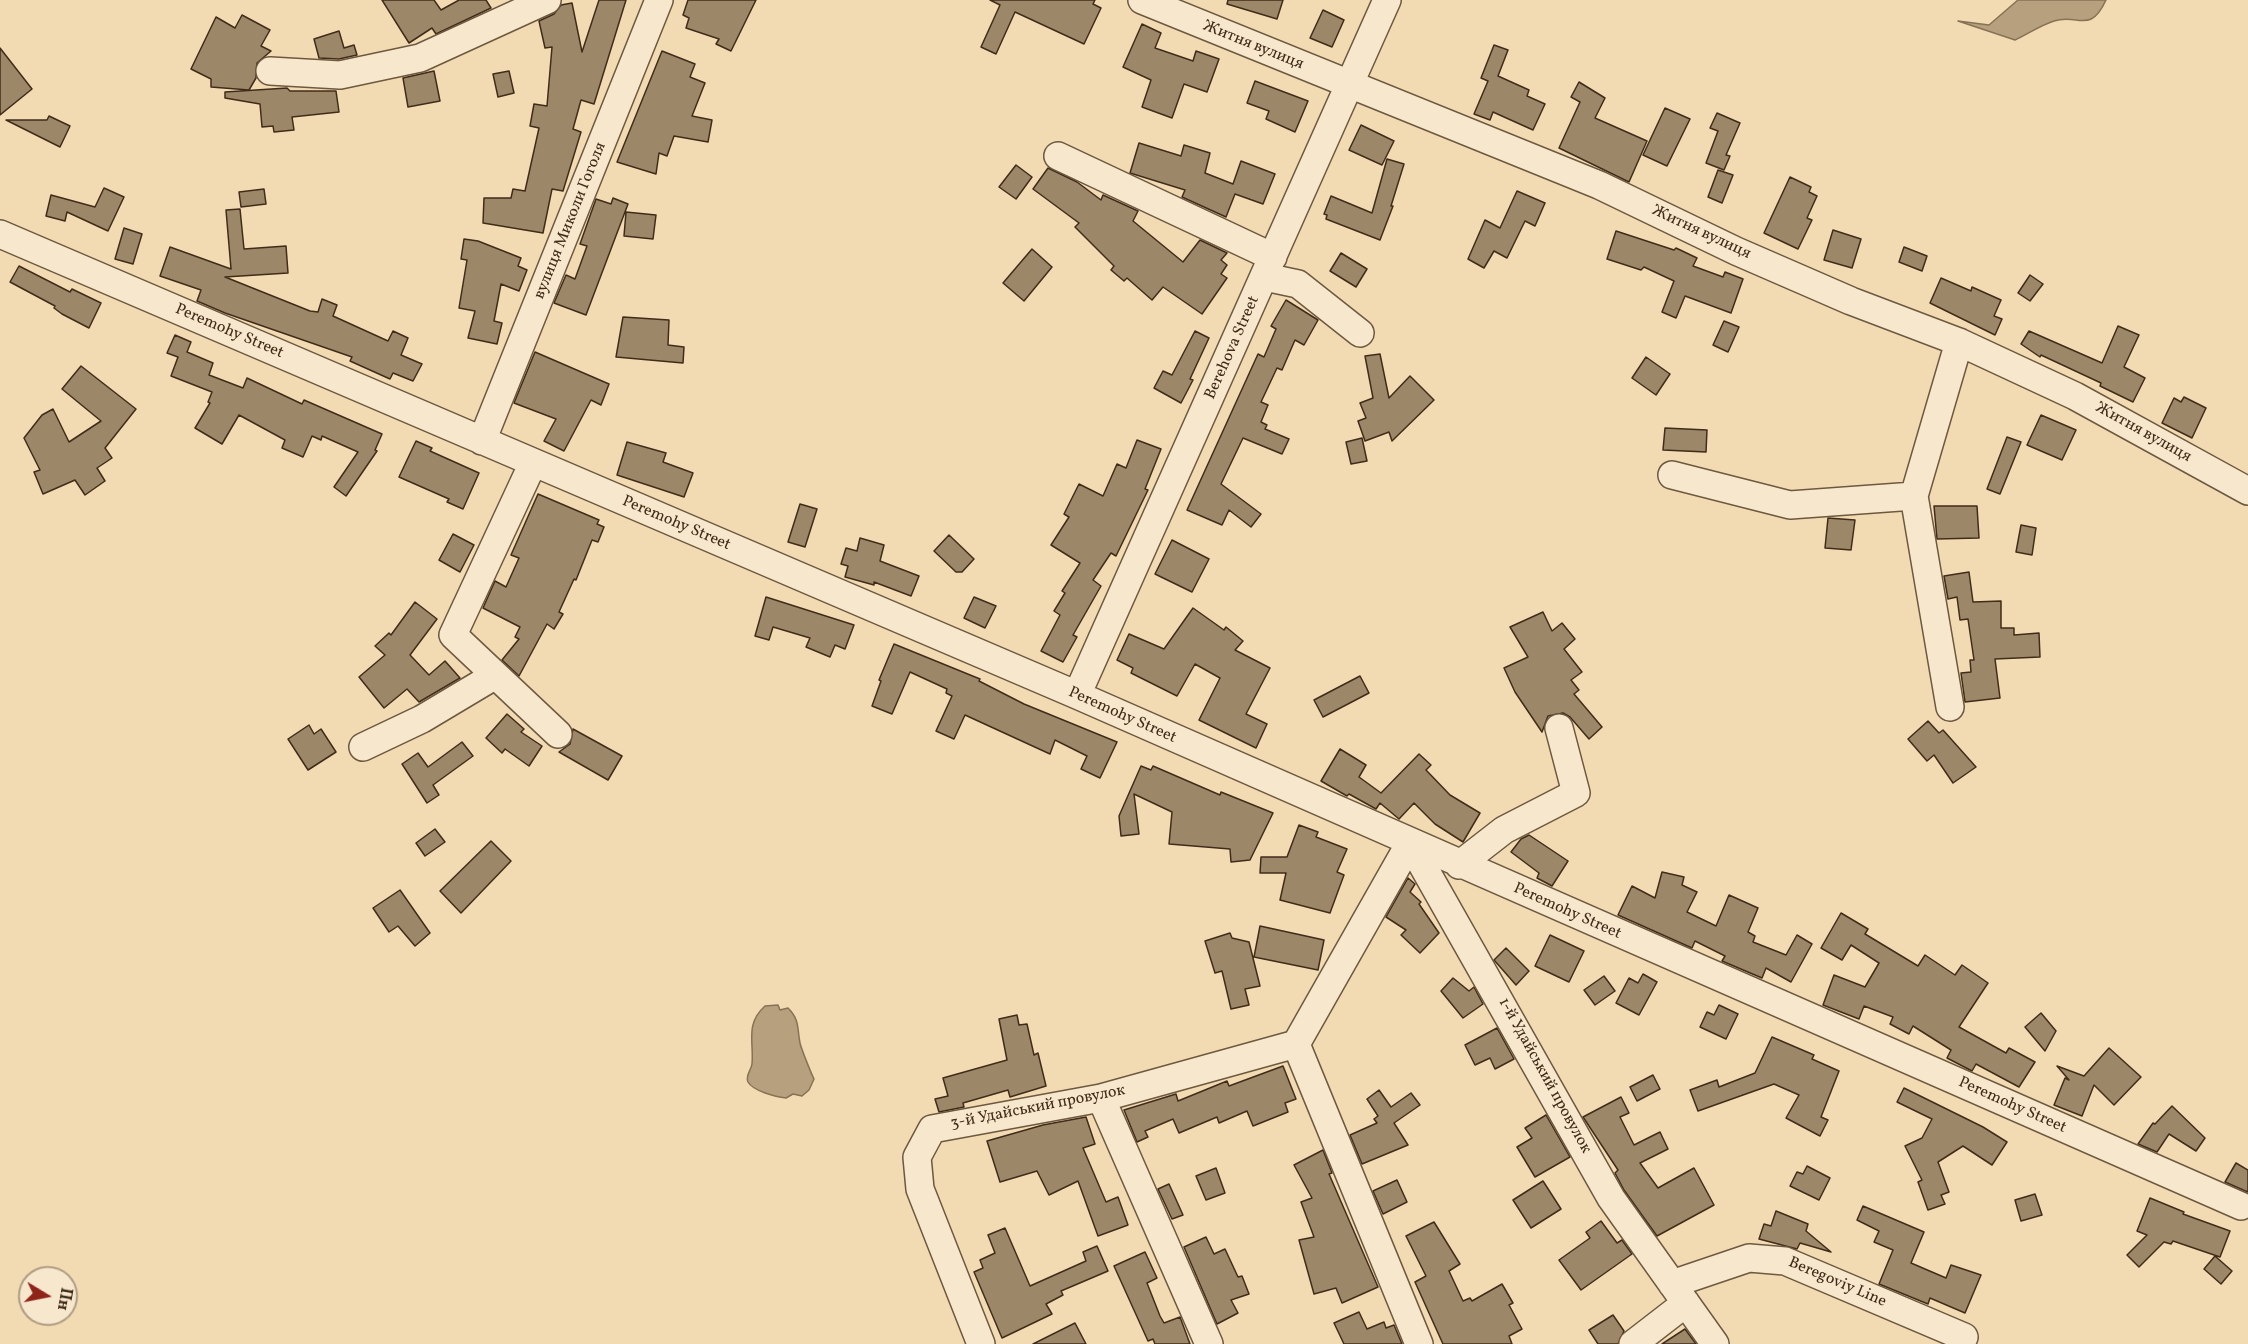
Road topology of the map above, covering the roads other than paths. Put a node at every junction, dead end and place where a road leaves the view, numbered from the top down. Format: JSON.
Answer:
{"nodes":[{"id":1,"x":547,"y":0,"type":"edge"},
{"id":2,"x":659,"y":0,"type":"edge"},
{"id":3,"x":1142,"y":0,"type":"edge"},
{"id":4,"x":1387,"y":0,"type":"edge"},
{"id":5,"x":270,"y":71,"type":"dead end"},
{"id":6,"x":1351,"y":86,"type":"junction"},
{"id":7,"x":1058,"y":156,"type":"dead end"},
{"id":8,"x":0,"y":234,"type":"edge"},
{"id":9,"x":1269,"y":267,"type":"junction"},
{"id":10,"x":1360,"y":333,"type":"dead end"},
{"id":11,"x":1959,"y":342,"type":"junction"},
{"id":12,"x":482,"y":441,"type":"junction"},
{"id":13,"x":533,"y":463,"type":"junction"},
{"id":14,"x":1672,"y":475,"type":"dead end"},
{"id":15,"x":2248,"y":491,"type":"edge"},
{"id":16,"x":1914,"y":496,"type":"junction"},
{"id":17,"x":494,"y":676,"type":"junction"},
{"id":18,"x":1077,"y":695,"type":"junction"},
{"id":19,"x":1950,"y":707,"type":"dead end"},
{"id":20,"x":1559,"y":729,"type":"dead end"},
{"id":21,"x":558,"y":734,"type":"dead end"},
{"id":22,"x":363,"y":747,"type":"dead end"},
{"id":23,"x":1410,"y":843,"type":"junction"},
{"id":24,"x":1459,"y":865,"type":"junction"},
{"id":25,"x":1296,"y":1044,"type":"junction"},
{"id":26,"x":1101,"y":1098,"type":"junction"},
{"id":27,"x":2241,"y":1206,"type":"dead end"},
{"id":28,"x":1679,"y":1293,"type":"junction"},
{"id":29,"x":1964,"y":1337,"type":"dead end"},
{"id":30,"x":981,"y":1344,"type":"edge"},
{"id":31,"x":1209,"y":1344,"type":"edge"},
{"id":32,"x":1419,"y":1344,"type":"edge"},
{"id":33,"x":1633,"y":1344,"type":"edge"},
{"id":34,"x":1715,"y":1344,"type":"edge"}],
"edges":[{"from":1,"to":5,"type":"street"},
{"from":2,"to":12,"type":"street","name":"вулиця Миколи Гоголя"},
{"from":3,"to":6,"type":"street","name":"Житня вулиця"},
{"from":4,"to":6,"type":"street","name":"Berehova Street"},
{"from":6,"to":9,"type":"street","name":"Berehova Street"},
{"from":6,"to":11,"type":"street","name":"Житня вулиця"},
{"from":7,"to":9,"type":"street"},
{"from":8,"to":12,"type":"street","name":"Peremohy Street"},
{"from":9,"to":10,"type":"street"},
{"from":9,"to":18,"type":"street","name":"Berehova Street"},
{"from":11,"to":15,"type":"street","name":"Житня вулиця"},
{"from":11,"to":16,"type":"street"},
{"from":12,"to":13,"type":"street","name":"Peremohy Street"},
{"from":13,"to":17,"type":"street"},
{"from":13,"to":18,"type":"street","name":"Peremohy Street"},
{"from":14,"to":16,"type":"street"},
{"from":16,"to":19,"type":"street"},
{"from":17,"to":21,"type":"street"},
{"from":17,"to":22,"type":"street"},
{"from":18,"to":23,"type":"street","name":"Peremohy Street"},
{"from":20,"to":24,"type":"street"},
{"from":23,"to":24,"type":"street","name":"Peremohy Street"},
{"from":23,"to":25,"type":"street"},
{"from":23,"to":28,"type":"street","name":"1-й Удайський провулок"},
{"from":24,"to":27,"type":"street","name":"Peremohy Street"},
{"from":25,"to":26,"type":"street","name":"3-й Удайський провулок"},
{"from":25,"to":32,"type":"street"},
{"from":26,"to":30,"type":"street","name":"3-й Удайський провулок"},
{"from":26,"to":31,"type":"street"},
{"from":28,"to":29,"type":"street","name":"Beregoviy Line"},
{"from":28,"to":33,"type":"street"},
{"from":28,"to":34,"type":"street","name":"1-й Удайський провулок"}]}
